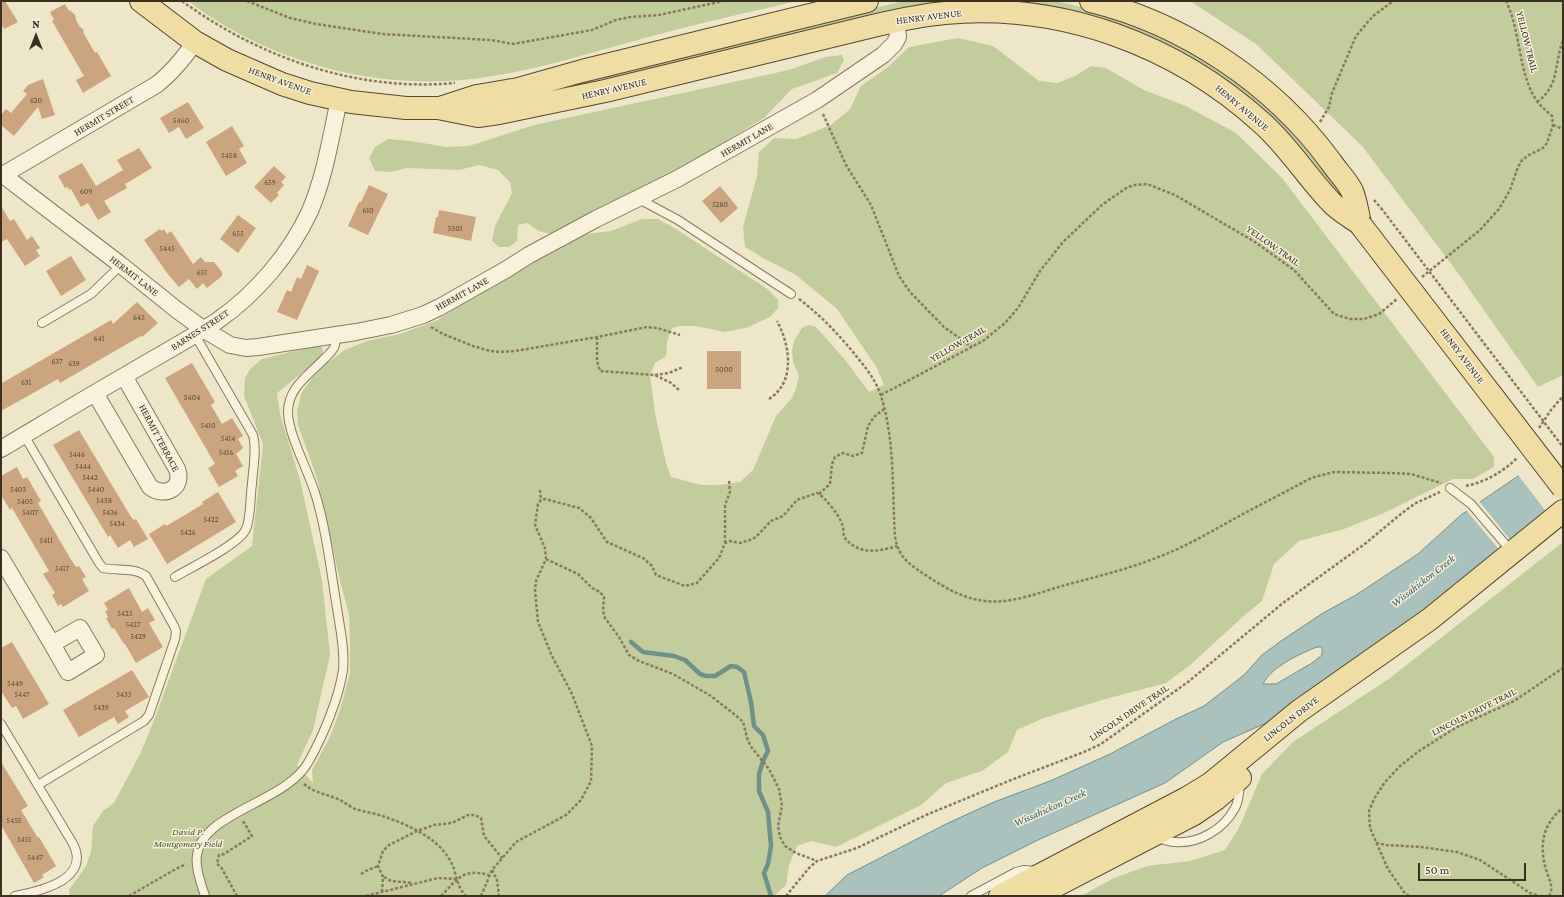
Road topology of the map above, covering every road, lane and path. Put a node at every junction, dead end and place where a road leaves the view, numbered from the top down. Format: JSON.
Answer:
{"nodes":[{"id":1,"x":141,"y":1,"type":"edge"},
{"id":2,"x":182,"y":1,"type":"edge"},
{"id":3,"x":247,"y":1,"type":"edge"},
{"id":4,"x":723,"y":1,"type":"edge"},
{"id":5,"x":867,"y":1,"type":"edge"},
{"id":6,"x":1091,"y":1,"type":"edge"},
{"id":7,"x":1393,"y":1,"type":"edge"},
{"id":8,"x":1506,"y":1,"type":"edge"},
{"id":9,"x":896,"y":20,"type":"junction"},
{"id":10,"x":1563,"y":40,"type":"edge"},
{"id":11,"x":195,"y":42,"type":"junction"},
{"id":12,"x":460,"y":82,"type":"dead end"},
{"id":13,"x":339,"y":100,"type":"junction"},
{"id":14,"x":816,"y":100,"type":"junction"},
{"id":15,"x":1537,"y":102,"type":"junction"},
{"id":16,"x":438,"y":108,"type":"junction"},
{"id":17,"x":1318,"y":124,"type":"dead end"},
{"id":18,"x":1553,"y":125,"type":"junction"},
{"id":19,"x":1563,"y":129,"type":"edge"},
{"id":20,"x":2,"y":176,"type":"edge"},
{"id":21,"x":639,"y":199,"type":"junction"},
{"id":22,"x":1380,"y":208,"type":"dead end"},
{"id":23,"x":1360,"y":224,"type":"junction"},
{"id":24,"x":121,"y":265,"type":"junction"},
{"id":25,"x":1418,"y":280,"type":"dead end"},
{"id":26,"x":791,"y":294,"type":"joint"},
{"id":27,"x":1401,"y":295,"type":"dead end"},
{"id":28,"x":422,"y":315,"type":"junction"},
{"id":29,"x":777,"y":321,"type":"dead end"},
{"id":30,"x":42,"y":323,"type":"dead end"},
{"id":31,"x":199,"y":332,"type":"junction"},
{"id":32,"x":334,"y":335,"type":"junction"},
{"id":33,"x":680,"y":335,"type":"dead end"},
{"id":34,"x":597,"y":337,"type":"junction"},
{"id":35,"x":972,"y":347,"type":"junction"},
{"id":36,"x":683,"y":367,"type":"dead end"},
{"id":37,"x":655,"y":375,"type":"junction"},
{"id":38,"x":124,"y":376,"type":"junction"},
{"id":39,"x":679,"y":390,"type":"dead end"},
{"id":40,"x":95,"y":394,"type":"junction"},
{"id":41,"x":881,"y":395,"type":"junction"},
{"id":42,"x":769,"y":399,"type":"dead end"},
{"id":43,"x":884,"y":409,"type":"junction"},
{"id":44,"x":24,"y":435,"type":"junction"},
{"id":45,"x":1563,"y":447,"type":"edge"},
{"id":46,"x":1,"y":449,"type":"edge"},
{"id":47,"x":729,"y":480,"type":"dead end"},
{"id":48,"x":1450,"y":488,"type":"junction"},
{"id":49,"x":1563,"y":488,"type":"edge"},
{"id":50,"x":540,"y":490,"type":"dead end"},
{"id":51,"x":820,"y":494,"type":"junction"},
{"id":52,"x":542,"y":500,"type":"junction"},
{"id":53,"x":1563,"y":511,"type":"edge"},
{"id":54,"x":1563,"y":527,"type":"edge"},
{"id":55,"x":725,"y":543,"type":"junction"},
{"id":56,"x":897,"y":546,"type":"junction"},
{"id":57,"x":1509,"y":550,"type":"junction"},
{"id":58,"x":1,"y":558,"type":"edge"},
{"id":59,"x":546,"y":559,"type":"junction"},
{"id":60,"x":175,"y":577,"type":"dead end"},
{"id":61,"x":52,"y":644,"type":"dead end"},
{"id":62,"x":1563,"y":668,"type":"edge"},
{"id":63,"x":1,"y":724,"type":"edge"},
{"id":64,"x":296,"y":776,"type":"junction"},
{"id":65,"x":38,"y":785,"type":"junction"},
{"id":66,"x":1563,"y":808,"type":"edge"},
{"id":67,"x":247,"y":828,"type":"dead end"},
{"id":68,"x":417,"y":831,"type":"junction"},
{"id":69,"x":1376,"y":843,"type":"junction"},
{"id":70,"x":502,"y":858,"type":"junction"},
{"id":71,"x":196,"y":860,"type":"junction"},
{"id":72,"x":817,"y":861,"type":"junction"},
{"id":73,"x":378,"y":866,"type":"junction"},
{"id":74,"x":492,"y":870,"type":"junction"},
{"id":75,"x":1045,"y":872,"type":"junction"},
{"id":76,"x":361,"y":874,"type":"dead end"},
{"id":77,"x":489,"y":875,"type":"junction"},
{"id":78,"x":384,"y":876,"type":"junction"},
{"id":79,"x":456,"y":879,"type":"junction"},
{"id":80,"x":416,"y":884,"type":"junction"},
{"id":81,"x":382,"y":892,"type":"junction"},
{"id":82,"x":15,"y":896,"type":"edge"},
{"id":83,"x":129,"y":896,"type":"edge"},
{"id":84,"x":205,"y":896,"type":"edge"},
{"id":85,"x":237,"y":896,"type":"edge"},
{"id":86,"x":366,"y":896,"type":"edge"},
{"id":87,"x":441,"y":896,"type":"edge"},
{"id":88,"x":466,"y":896,"type":"edge"},
{"id":89,"x":480,"y":896,"type":"edge"},
{"id":90,"x":499,"y":896,"type":"edge"},
{"id":91,"x":786,"y":896,"type":"edge"},
{"id":92,"x":971,"y":896,"type":"edge"},
{"id":93,"x":1000,"y":896,"type":"edge"},
{"id":94,"x":1036,"y":896,"type":"edge"},
{"id":95,"x":1409,"y":896,"type":"edge"},
{"id":96,"x":1539,"y":896,"type":"edge"},
{"id":97,"x":1548,"y":896,"type":"edge"}],
"edges":[{"from":1,"to":11,"type":"main road","name":"HENRY AVENUE"},
{"from":2,"to":12,"type":"path"},
{"from":3,"to":4,"type":"path"},
{"from":5,"to":16,"type":"main road","name":"HENRY AVENUE"},
{"from":6,"to":23,"type":"main road","name":"HENRY AVENUE"},
{"from":7,"to":17,"type":"path"},
{"from":8,"to":15,"type":"path","name":"YELLOW TRAIL"},
{"from":9,"to":14,"type":"street","name":"HERMIT LANE"},
{"from":9,"to":16,"type":"main road","name":"HENRY AVENUE"},
{"from":9,"to":23,"type":"main road","name":"HENRY AVENUE"},
{"from":10,"to":15,"type":"path"},
{"from":11,"to":13,"type":"main road","name":"HENRY AVENUE"},
{"from":11,"to":20,"type":"street","name":"HERMIT STREET"},
{"from":13,"to":16,"type":"main road","name":"HENRY AVENUE"},
{"from":13,"to":31,"type":"street","name":"BARNES STREET"},
{"from":14,"to":21,"type":"street","name":"HERMIT LANE"},
{"from":14,"to":35,"type":"path"},
{"from":15,"to":18,"type":"path","name":"YELLOW TRAIL"},
{"from":18,"to":19,"type":"path"},
{"from":18,"to":25,"type":"path"},
{"from":20,"to":24,"type":"street","name":"HERMIT LANE"},
{"from":21,"to":26,"type":"lane"},
{"from":21,"to":28,"type":"street","name":"HERMIT LANE"},
{"from":22,"to":45,"type":"path","bridge":true},
{"from":23,"to":49,"type":"main road","name":"HENRY AVENUE","bridge":true},
{"from":24,"to":30,"type":"lane"},
{"from":24,"to":31,"type":"street","name":"HERMIT LANE"},
{"from":26,"to":41,"type":"path"},
{"from":27,"to":35,"type":"path","name":"YELLOW TRAIL"},
{"from":28,"to":32,"type":"street","name":"HERMIT LANE"},
{"from":28,"to":34,"type":"path"},
{"from":29,"to":42,"type":"path"},
{"from":31,"to":32,"type":"street","name":"HERMIT LANE"},
{"from":31,"to":38,"type":"street","name":"BARNES STREET"},
{"from":31,"to":60,"type":"lane"},
{"from":32,"to":64,"type":"lane"},
{"from":33,"to":34,"type":"path"},
{"from":34,"to":37,"type":"path"},
{"from":35,"to":41,"type":"path","name":"YELLOW TRAIL"},
{"from":36,"to":37,"type":"path"},
{"from":37,"to":39,"type":"path"},
{"from":38,"to":40,"type":"street","name":"BARNES STREET"},
{"from":38,"to":40,"type":"street","name":"HERMIT TERRACE"},
{"from":40,"to":44,"type":"street","name":"BARNES STREET"},
{"from":41,"to":43,"type":"path"},
{"from":43,"to":51,"type":"path"},
{"from":43,"to":56,"type":"path"},
{"from":44,"to":46,"type":"street","name":"BARNES STREET"},
{"from":44,"to":65,"type":"lane"},
{"from":47,"to":55,"type":"path"},
{"from":48,"to":56,"type":"path"},
{"from":48,"to":57,"type":"lane"},
{"from":48,"to":72,"type":"path","name":"LINCOLN DRIVE TRAIL"},
{"from":50,"to":52,"type":"path"},
{"from":51,"to":55,"type":"path"},
{"from":51,"to":56,"type":"path"},
{"from":52,"to":55,"type":"path"},
{"from":52,"to":59,"type":"path"},
{"from":53,"to":57,"type":"main road","name":"LINCOLN DRIVE"},
{"from":54,"to":94,"type":"main road","name":"LINCOLN DRIVE"},
{"from":57,"to":75,"type":"main road","name":"LINCOLN DRIVE"},
{"from":58,"to":61,"type":"street"},
{"from":59,"to":70,"type":"path"},
{"from":59,"to":72,"type":"path"},
{"from":62,"to":69,"type":"path","name":"LINCOLN DRIVE TRAIL"},
{"from":63,"to":65,"type":"lane"},
{"from":64,"to":68,"type":"path"},
{"from":64,"to":71,"type":"lane"},
{"from":65,"to":82,"type":"lane"},
{"from":66,"to":97,"type":"path"},
{"from":67,"to":85,"type":"path"},
{"from":68,"to":70,"type":"path"},
{"from":68,"to":73,"type":"path"},
{"from":68,"to":79,"type":"path"},
{"from":69,"to":95,"type":"path","name":"LINCOLN DRIVE TRAIL"},
{"from":69,"to":96,"type":"path"},
{"from":70,"to":74,"type":"path"},
{"from":71,"to":83,"type":"path"},
{"from":71,"to":84,"type":"lane"},
{"from":72,"to":91,"type":"path","name":"LINCOLN DRIVE TRAIL"},
{"from":73,"to":76,"type":"path"},
{"from":73,"to":78,"type":"path"},
{"from":74,"to":77,"type":"path"},
{"from":74,"to":90,"type":"path"},
{"from":75,"to":92,"type":"lane"},
{"from":75,"to":93,"type":"main road","name":"LINCOLN DRIVE"},
{"from":77,"to":79,"type":"path"},
{"from":77,"to":89,"type":"path"},
{"from":78,"to":80,"type":"path"},
{"from":78,"to":81,"type":"path"},
{"from":79,"to":80,"type":"path"},
{"from":79,"to":87,"type":"path"},
{"from":79,"to":88,"type":"path"},
{"from":80,"to":81,"type":"path"},
{"from":81,"to":86,"type":"path"}]}
